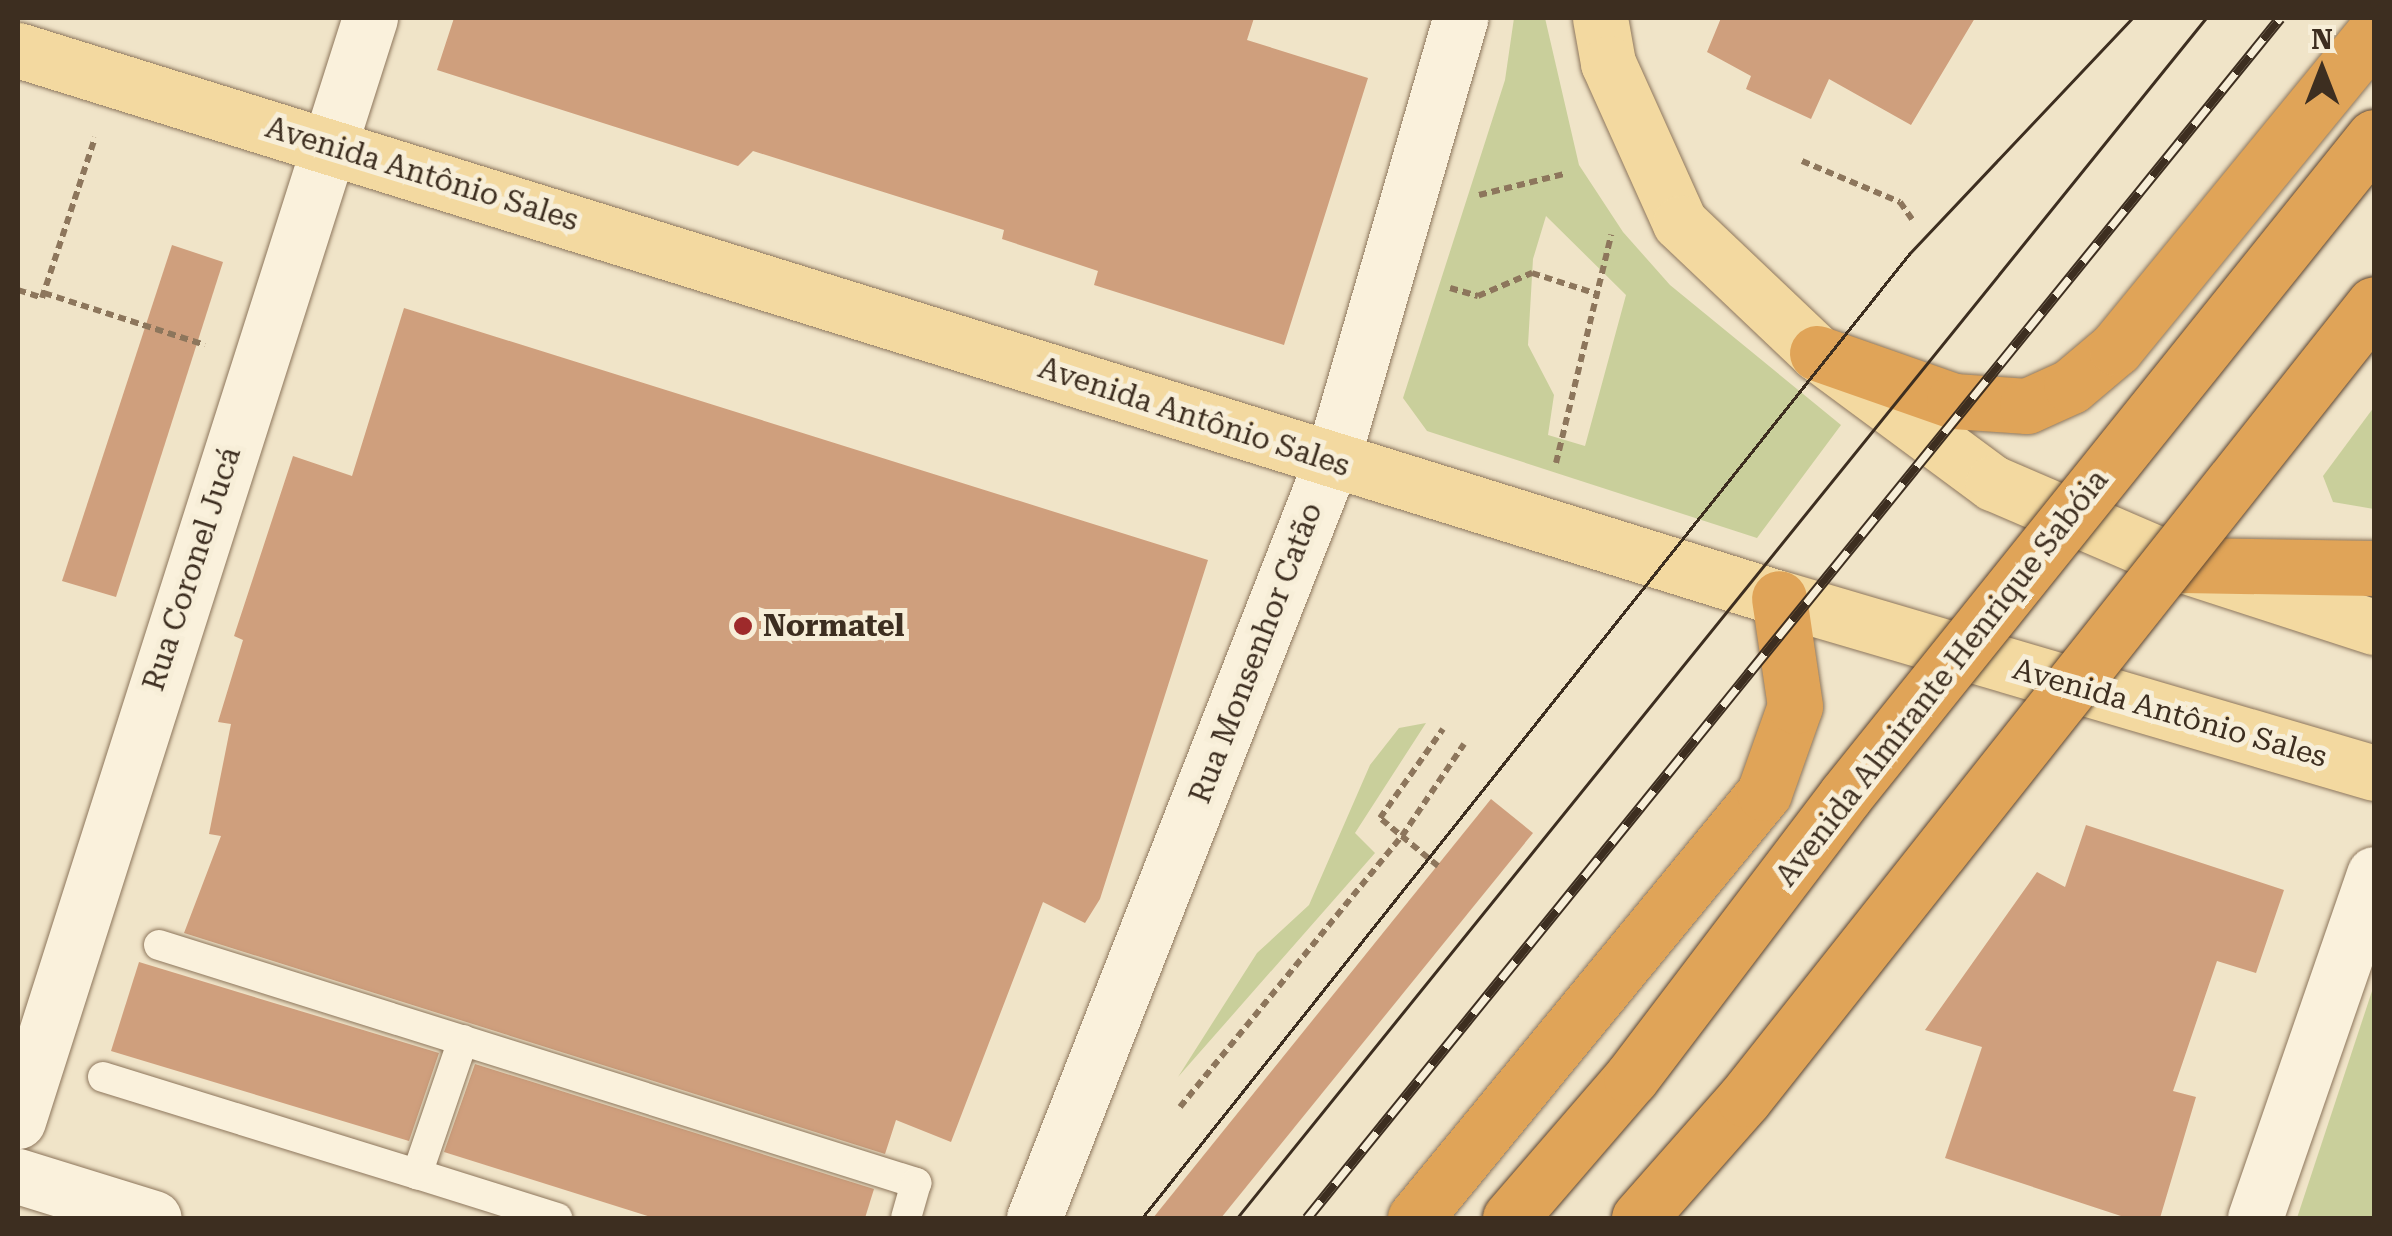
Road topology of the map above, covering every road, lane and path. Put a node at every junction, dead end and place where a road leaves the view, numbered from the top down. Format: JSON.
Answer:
{"nodes":[{"id":1,"x":370,"y":18,"type":"edge"},
{"id":2,"x":1460,"y":18,"type":"edge"},
{"id":3,"x":1600,"y":18,"type":"edge"},
{"id":4,"x":2374,"y":33,"type":"edge"},
{"id":5,"x":18,"y":50,"type":"edge"},
{"id":6,"x":2374,"y":137,"type":"edge"},
{"id":7,"x":95,"y":138,"type":"dead end"},
{"id":8,"x":328,"y":142,"type":"junction"},
{"id":9,"x":1802,"y":160,"type":"dead end"},
{"id":10,"x":1564,"y":174,"type":"dead end"},
{"id":11,"x":1479,"y":195,"type":"dead end"},
{"id":12,"x":1912,"y":220,"type":"dead end"},
{"id":13,"x":1611,"y":235,"type":"dead end"},
{"id":14,"x":1450,"y":288,"type":"dead end"},
{"id":15,"x":18,"y":290,"type":"edge"},
{"id":16,"x":44,"y":293,"type":"junction"},
{"id":17,"x":1597,"y":294,"type":"junction"},
{"id":18,"x":2374,"y":304,"type":"edge"},
{"id":19,"x":212,"y":348,"type":"dead end"},
{"id":20,"x":1817,"y":353,"type":"junction"},
{"id":21,"x":1332,"y":460,"type":"junction"},
{"id":22,"x":1556,"y":463,"type":"dead end"},
{"id":23,"x":2183,"y":566,"type":"junction"},
{"id":24,"x":2374,"y":568,"type":"edge"},
{"id":25,"x":1779,"y":598,"type":"junction"},
{"id":26,"x":2374,"y":626,"type":"edge"},
{"id":27,"x":1442,"y":728,"type":"dead end"},
{"id":28,"x":1464,"y":744,"type":"dead end"},
{"id":29,"x":2374,"y":773,"type":"edge"},
{"id":30,"x":1402,"y":836,"type":"junction"},
{"id":31,"x":1438,"y":866,"type":"dead end"},
{"id":32,"x":2374,"y":874,"type":"edge"},
{"id":33,"x":159,"y":946,"type":"dead end"},
{"id":34,"x":463,"y":1040,"type":"junction"},
{"id":35,"x":103,"y":1076,"type":"dead end"},
{"id":36,"x":1180,"y":1106,"type":"dead end"},
{"id":37,"x":18,"y":1120,"type":"edge"},
{"id":38,"x":416,"y":1174,"type":"junction"},
{"id":39,"x":18,"y":1176,"type":"edge"},
{"id":40,"x":154,"y":1218,"type":"edge"},
{"id":41,"x":557,"y":1218,"type":"edge"},
{"id":42,"x":906,"y":1218,"type":"edge"},
{"id":43,"x":1034,"y":1218,"type":"edge"},
{"id":44,"x":1415,"y":1218,"type":"edge"},
{"id":45,"x":1510,"y":1218,"type":"edge"},
{"id":46,"x":1639,"y":1218,"type":"edge"},
{"id":47,"x":2255,"y":1218,"type":"edge"}],
"edges":[{"from":1,"to":8,"type":"street","name":"Rua Coronel Jucá"},
{"from":2,"to":21,"type":"street","name":"Rua Monsenhor Catão"},
{"from":3,"to":20,"type":"main road"},
{"from":4,"to":20,"type":"highway"},
{"from":5,"to":8,"type":"main road","name":"Avenida Antônio Sales"},
{"from":6,"to":45,"type":"highway","name":"Avenida Almirante Henrique Sabóia","bridge":true},
{"from":7,"to":16,"type":"path"},
{"from":8,"to":21,"type":"main road","name":"Avenida Antônio Sales"},
{"from":8,"to":37,"type":"street","name":"Rua Coronel Jucá"},
{"from":9,"to":12,"type":"path"},
{"from":10,"to":11,"type":"path"},
{"from":13,"to":17,"type":"path"},
{"from":14,"to":17,"type":"path"},
{"from":15,"to":16,"type":"path"},
{"from":16,"to":19,"type":"path"},
{"from":17,"to":22,"type":"path"},
{"from":18,"to":46,"type":"highway","bridge":true},
{"from":20,"to":23,"type":"main road"},
{"from":21,"to":25,"type":"main road","name":"Avenida Antônio Sales"},
{"from":21,"to":43,"type":"street","name":"Rua Monsenhor Catão"},
{"from":23,"to":24,"type":"highway"},
{"from":23,"to":26,"type":"main road"},
{"from":25,"to":29,"type":"main road","name":"Avenida Antônio Sales"},
{"from":25,"to":44,"type":"highway"},
{"from":27,"to":30,"type":"path"},
{"from":28,"to":30,"type":"path"},
{"from":30,"to":31,"type":"path"},
{"from":30,"to":36,"type":"path"},
{"from":32,"to":47,"type":"street"},
{"from":33,"to":34,"type":"lane"},
{"from":34,"to":38,"type":"lane"},
{"from":34,"to":42,"type":"lane"},
{"from":35,"to":38,"type":"lane"},
{"from":38,"to":41,"type":"lane"},
{"from":39,"to":40,"type":"street"}]}
